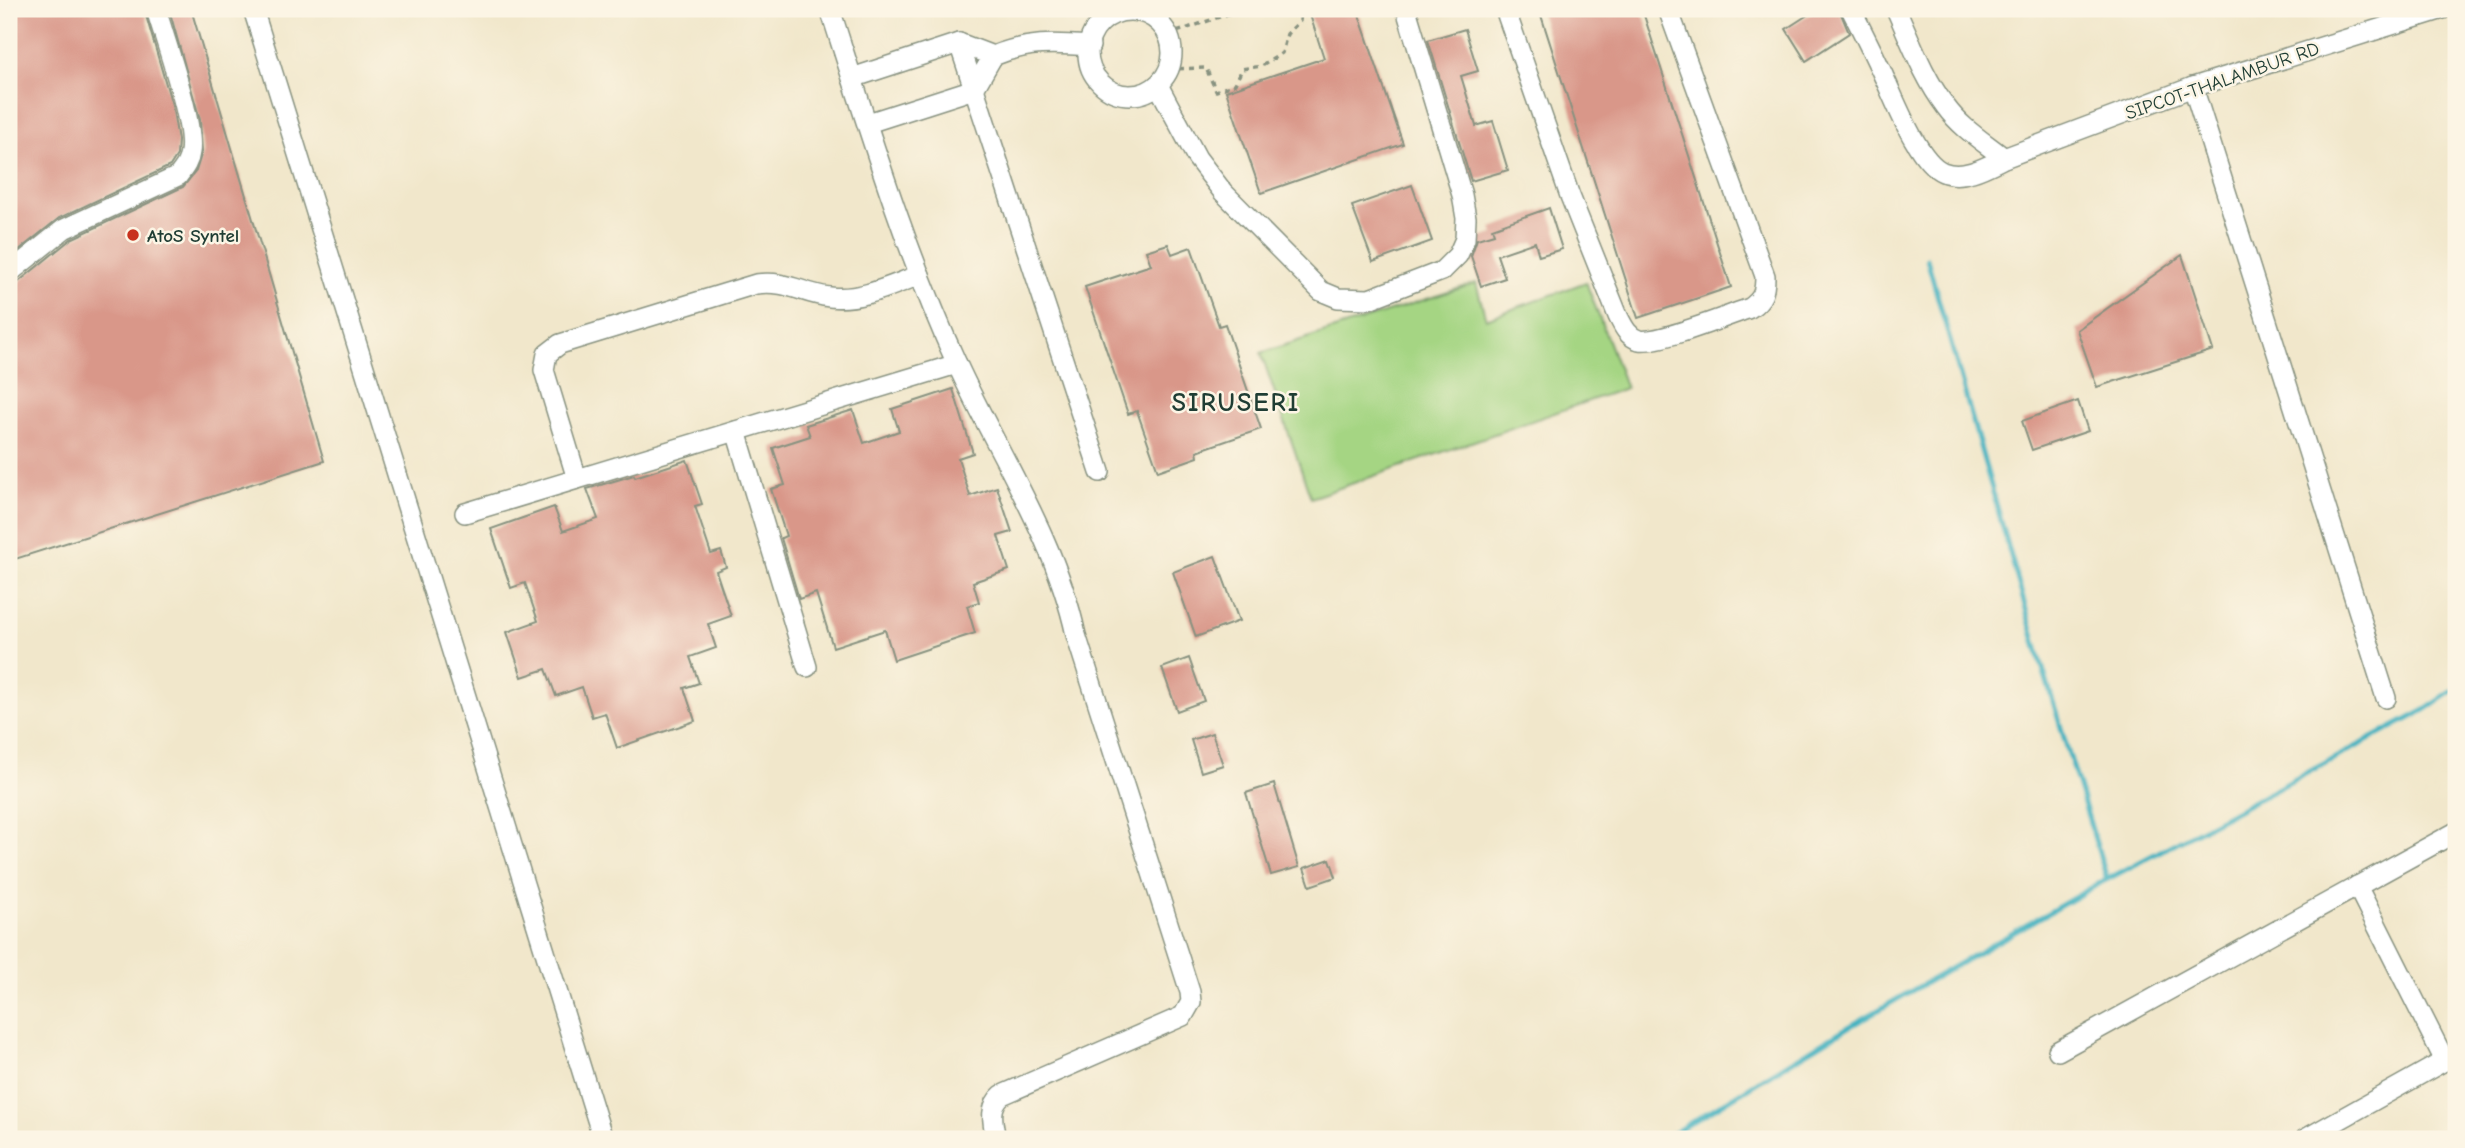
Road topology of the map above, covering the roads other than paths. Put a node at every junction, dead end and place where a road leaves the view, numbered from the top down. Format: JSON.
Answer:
{"nodes":[{"id":1,"x":156,"y":9,"type":"edge"},
{"id":2,"x":253,"y":9,"type":"edge"},
{"id":3,"x":830,"y":9,"type":"edge"},
{"id":4,"x":1406,"y":9,"type":"edge"},
{"id":5,"x":1505,"y":9,"type":"edge"},
{"id":6,"x":1668,"y":9,"type":"edge"},
{"id":7,"x":1851,"y":9,"type":"edge"},
{"id":8,"x":1896,"y":9,"type":"edge"},
{"id":9,"x":2443,"y":9,"type":"edge"},
{"id":10,"x":1125,"y":10,"type":"edge"},
{"id":11,"x":959,"y":43,"type":"junction"},
{"id":12,"x":1090,"y":46,"type":"junction"},
{"id":13,"x":993,"y":57,"type":"junction"},
{"id":14,"x":852,"y":78,"type":"junction"},
{"id":15,"x":1158,"y":85,"type":"junction"},
{"id":16,"x":2193,"y":87,"type":"junction"},
{"id":17,"x":974,"y":89,"type":"junction"},
{"id":18,"x":868,"y":123,"type":"junction"},
{"id":19,"x":2004,"y":158,"type":"junction"},
{"id":20,"x":9,"y":272,"type":"edge"},
{"id":21,"x":920,"y":275,"type":"junction"},
{"id":22,"x":957,"y":364,"type":"junction"},
{"id":23,"x":736,"y":431,"type":"junction"},
{"id":24,"x":1100,"y":472,"type":"dead end"},
{"id":25,"x":577,"y":479,"type":"junction"},
{"id":26,"x":466,"y":513,"type":"dead end"},
{"id":27,"x":807,"y":667,"type":"dead end"},
{"id":28,"x":2386,"y":698,"type":"dead end"},
{"id":29,"x":2456,"y":832,"type":"edge"},
{"id":30,"x":2357,"y":887,"type":"junction"},
{"id":31,"x":2058,"y":1051,"type":"dead end"},
{"id":32,"x":2451,"y":1058,"type":"edge"},
{"id":33,"x":603,"y":1139,"type":"edge"},
{"id":34,"x":996,"y":1139,"type":"edge"},
{"id":35,"x":2305,"y":1139,"type":"edge"}],
"edges":[{"from":1,"to":20,"type":"street"},
{"from":2,"to":33,"type":"street"},
{"from":3,"to":14,"type":"street"},
{"from":4,"to":15,"type":"street"},
{"from":5,"to":6,"type":"street"},
{"from":7,"to":19,"type":"street","name":"SIPCOT-THALAMBUR RD"},
{"from":8,"to":19,"type":"street"},
{"from":9,"to":16,"type":"street","name":"SIPCOT-THALAMBUR RD"},
{"from":10,"to":12,"type":"street"},
{"from":10,"to":15,"type":"street"},
{"from":11,"to":13,"type":"street"},
{"from":11,"to":14,"type":"street"},
{"from":11,"to":17,"type":"street"},
{"from":12,"to":13,"type":"street"},
{"from":12,"to":15,"type":"street"},
{"from":13,"to":17,"type":"street"},
{"from":14,"to":18,"type":"street"},
{"from":16,"to":19,"type":"street","name":"SIPCOT-THALAMBUR RD"},
{"from":16,"to":28,"type":"street"},
{"from":17,"to":18,"type":"street"},
{"from":17,"to":24,"type":"street"},
{"from":18,"to":21,"type":"street"},
{"from":21,"to":22,"type":"street"},
{"from":21,"to":25,"type":"street"},
{"from":22,"to":23,"type":"street"},
{"from":22,"to":34,"type":"street"},
{"from":23,"to":25,"type":"street"},
{"from":23,"to":27,"type":"street"},
{"from":25,"to":26,"type":"street"},
{"from":29,"to":30,"type":"street"},
{"from":30,"to":31,"type":"street"},
{"from":30,"to":32,"type":"street"},
{"from":32,"to":35,"type":"street"}]}
